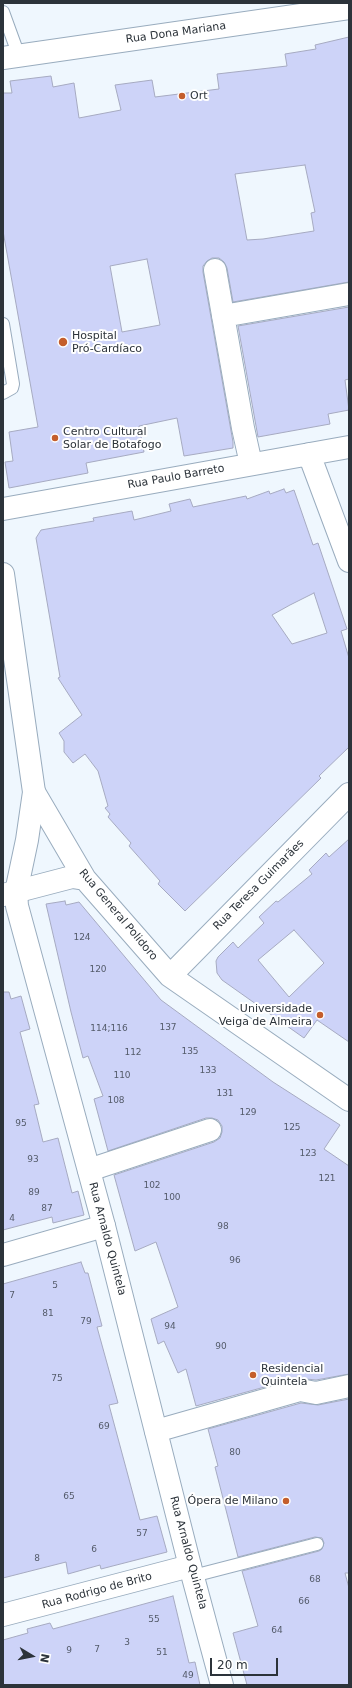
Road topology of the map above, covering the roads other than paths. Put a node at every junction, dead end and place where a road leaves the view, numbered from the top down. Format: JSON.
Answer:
{"nodes":[{"id":1,"x":349,"y":8,"type":"edge"},
{"id":2,"x":3,"y":12,"type":"edge"},
{"id":3,"x":11,"y":57,"type":"edge"},
{"id":4,"x":215,"y":270,"type":"dead end"},
{"id":5,"x":349,"y":294,"type":"edge"},
{"id":6,"x":223,"y":316,"type":"junction"},
{"id":7,"x":3,"y":326,"type":"edge"},
{"id":8,"x":3,"y":393,"type":"edge"},
{"id":9,"x":349,"y":447,"type":"edge"},
{"id":10,"x":309,"y":454,"type":"junction"},
{"id":11,"x":251,"y":464,"type":"junction"},
{"id":12,"x":3,"y":508,"type":"edge"},
{"id":13,"x":349,"y":561,"type":"edge"},
{"id":14,"x":3,"y":574,"type":"edge"},
{"id":15,"x":34,"y":792,"type":"junction"},
{"id":16,"x":349,"y":794,"type":"edge"},
{"id":17,"x":85,"y":879,"type":"junction"},
{"id":18,"x":10,"y":893,"type":"edge"},
{"id":19,"x":170,"y":976,"type":"junction"},
{"id":20,"x":349,"y":1100,"type":"edge"},
{"id":21,"x":210,"y":1130,"type":"dead end"},
{"id":22,"x":89,"y":1170,"type":"junction"},
{"id":23,"x":104,"y":1226,"type":"junction"},
{"id":24,"x":3,"y":1255,"type":"edge"},
{"id":25,"x":349,"y":1386,"type":"edge"},
{"id":26,"x":156,"y":1431,"type":"junction"},
{"id":27,"x":317,"y":1544,"type":"dead end"},
{"id":28,"x":192,"y":1571,"type":"junction"},
{"id":29,"x":3,"y":1615,"type":"edge"},
{"id":30,"x":222,"y":1685,"type":"edge"}],
"edges":[{"from":1,"to":3,"type":"street","name":"Rua Dona Mariana"},
{"from":2,"to":3,"type":"lane"},
{"from":4,"to":6,"type":"street"},
{"from":5,"to":6,"type":"street"},
{"from":6,"to":11,"type":"street"},
{"from":7,"to":8,"type":"lane"},
{"from":9,"to":10,"type":"street","name":"Rua Paulo Barreto"},
{"from":10,"to":11,"type":"street","name":"Rua Paulo Barreto"},
{"from":10,"to":13,"type":"street"},
{"from":11,"to":12,"type":"street","name":"Rua Paulo Barreto"},
{"from":14,"to":15,"type":"street","name":"Rua General Polidoro"},
{"from":15,"to":17,"type":"street","name":"Rua General Polidoro"},
{"from":15,"to":18,"type":"street","name":"Rua Arnaldo Quintela"},
{"from":16,"to":19,"type":"street","name":"Rua Teresa Guimarães"},
{"from":17,"to":18,"type":"street"},
{"from":17,"to":19,"type":"street","name":"Rua General Polidoro"},
{"from":18,"to":22,"type":"street","name":"Rua Arnaldo Quintela"},
{"from":19,"to":20,"type":"street","name":"Rua General Polidoro"},
{"from":21,"to":22,"type":"street"},
{"from":22,"to":23,"type":"street","name":"Rua Arnaldo Quintela"},
{"from":23,"to":24,"type":"street"},
{"from":23,"to":26,"type":"street","name":"Rua Arnaldo Quintela"},
{"from":25,"to":26,"type":"street"},
{"from":26,"to":28,"type":"street","name":"Rua Arnaldo Quintela"},
{"from":27,"to":28,"type":"lane"},
{"from":28,"to":29,"type":"street","name":"Rua Rodrigo de Brito"},
{"from":28,"to":30,"type":"street","name":"Rua Arnaldo Quintela"}]}
